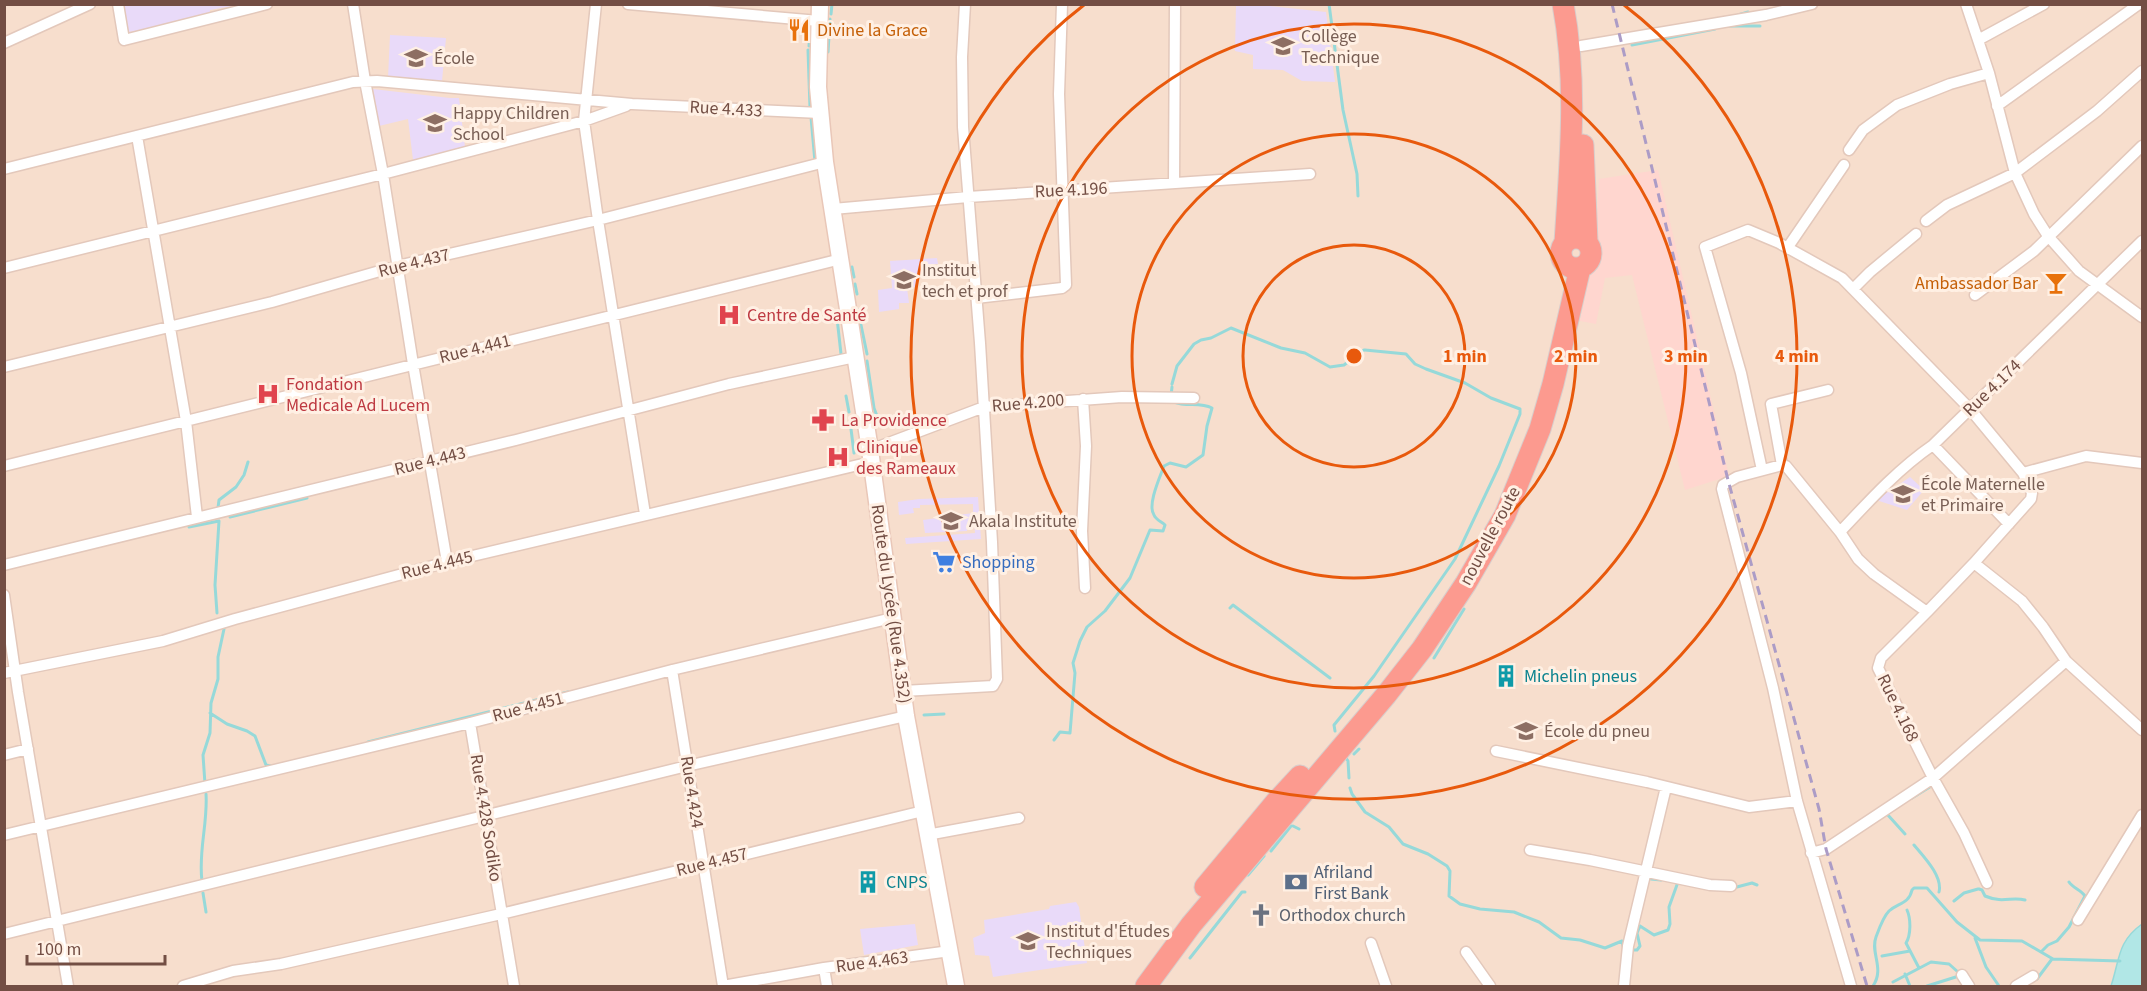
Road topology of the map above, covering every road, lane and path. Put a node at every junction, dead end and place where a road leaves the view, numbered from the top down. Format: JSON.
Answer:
{"nodes":[{"id":1,"x":90,"y":4,"type":"edge"},
{"id":2,"x":118,"y":4,"type":"edge"},
{"id":3,"x":267,"y":4,"type":"edge"},
{"id":4,"x":353,"y":4,"type":"edge"},
{"id":5,"x":596,"y":4,"type":"edge"},
{"id":6,"x":628,"y":4,"type":"edge"},
{"id":7,"x":965,"y":4,"type":"edge"},
{"id":8,"x":1062,"y":4,"type":"edge"},
{"id":9,"x":1175,"y":4,"type":"edge"},
{"id":10,"x":1563,"y":4,"type":"edge"},
{"id":11,"x":1574,"y":4,"type":"edge"},
{"id":12,"x":1812,"y":4,"type":"edge"},
{"id":13,"x":1966,"y":4,"type":"edge"},
{"id":14,"x":2044,"y":4,"type":"edge"},
{"id":15,"x":2139,"y":4,"type":"edge"},
{"id":16,"x":819,"y":13,"type":"edge"},
{"id":17,"x":1978,"y":40,"type":"junction"},
{"id":18,"x":4,"y":43,"type":"edge"},
{"id":19,"x":1581,"y":46,"type":"junction"},
{"id":20,"x":2142,"y":71,"type":"edge"},
{"id":21,"x":1989,"y":73,"type":"junction"},
{"id":22,"x":364,"y":81,"type":"junction"},
{"id":23,"x":585,"y":100,"type":"junction"},
{"id":24,"x":632,"y":104,"type":"junction"},
{"id":25,"x":1997,"y":106,"type":"junction"},
{"id":26,"x":820,"y":113,"type":"junction"},
{"id":27,"x":584,"y":121,"type":"junction"},
{"id":28,"x":137,"y":136,"type":"junction"},
{"id":29,"x":2142,"y":146,"type":"edge"},
{"id":30,"x":1849,"y":150,"type":"dead end"},
{"id":31,"x":825,"y":162,"type":"junction"},
{"id":32,"x":1844,"y":165,"type":"dead end"},
{"id":33,"x":4,"y":170,"type":"edge"},
{"id":34,"x":2015,"y":173,"type":"junction"},
{"id":35,"x":383,"y":174,"type":"junction"},
{"id":36,"x":1310,"y":174,"type":"dead end"},
{"id":37,"x":1174,"y":183,"type":"junction"},
{"id":38,"x":1063,"y":191,"type":"junction"},
{"id":39,"x":968,"y":197,"type":"junction"},
{"id":40,"x":833,"y":210,"type":"junction"},
{"id":41,"x":598,"y":220,"type":"junction"},
{"id":42,"x":1926,"y":221,"type":"dead end"},
{"id":43,"x":153,"y":231,"type":"junction"},
{"id":44,"x":1916,"y":234,"type":"dead end"},
{"id":45,"x":2048,"y":236,"type":"junction"},
{"id":46,"x":2142,"y":241,"type":"edge"},
{"id":47,"x":1789,"y":249,"type":"junction"},
{"id":48,"x":1570,"y":258,"type":"junction"},
{"id":49,"x":841,"y":259,"type":"junction"},
{"id":50,"x":397,"y":266,"type":"junction"},
{"id":51,"x":4,"y":268,"type":"edge"},
{"id":52,"x":2097,"y":284,"type":"junction"},
{"id":53,"x":1853,"y":289,"type":"junction"},
{"id":54,"x":1975,"y":295,"type":"dead end"},
{"id":55,"x":976,"y":298,"type":"junction"},
{"id":56,"x":614,"y":314,"type":"junction"},
{"id":57,"x":2142,"y":317,"type":"edge"},
{"id":58,"x":168,"y":326,"type":"junction"},
{"id":59,"x":855,"y":357,"type":"junction"},
{"id":60,"x":412,"y":364,"type":"junction"},
{"id":61,"x":4,"y":367,"type":"edge"},
{"id":62,"x":1828,"y":390,"type":"dead end"},
{"id":63,"x":1194,"y":398,"type":"dead end"},
{"id":64,"x":1083,"y":399,"type":"junction"},
{"id":65,"x":984,"y":407,"type":"junction"},
{"id":66,"x":1970,"y":409,"type":"junction"},
{"id":67,"x":628,"y":411,"type":"junction"},
{"id":68,"x":186,"y":421,"type":"junction"},
{"id":69,"x":1933,"y":445,"type":"junction"},
{"id":70,"x":871,"y":456,"type":"junction"},
{"id":71,"x":429,"y":460,"type":"junction"},
{"id":72,"x":2142,"y":463,"type":"edge"},
{"id":73,"x":1782,"y":465,"type":"junction"},
{"id":74,"x":4,"y":466,"type":"edge"},
{"id":75,"x":1762,"y":470,"type":"junction"},
{"id":76,"x":2023,"y":473,"type":"junction"},
{"id":77,"x":645,"y":514,"type":"junction"},
{"id":78,"x":197,"y":517,"type":"junction"},
{"id":79,"x":2009,"y":524,"type":"junction"},
{"id":80,"x":1840,"y":532,"type":"junction"},
{"id":81,"x":447,"y":562,"type":"junction"},
{"id":82,"x":1974,"y":562,"type":"junction"},
{"id":83,"x":4,"y":566,"type":"edge"},
{"id":84,"x":1085,"y":588,"type":"dead end"},
{"id":85,"x":4,"y":595,"type":"edge"},
{"id":86,"x":1927,"y":612,"type":"junction"},
{"id":87,"x":892,"y":618,"type":"junction"},
{"id":88,"x":2066,"y":661,"type":"junction"},
{"id":89,"x":16,"y":669,"type":"junction"},
{"id":90,"x":672,"y":670,"type":"junction"},
{"id":91,"x":4,"y":673,"type":"edge"},
{"id":92,"x":903,"y":691,"type":"junction"},
{"id":93,"x":906,"y":716,"type":"junction"},
{"id":94,"x":470,"y":723,"type":"junction"},
{"id":95,"x":2142,"y":730,"type":"edge"},
{"id":96,"x":28,"y":748,"type":"junction"},
{"id":97,"x":1496,"y":751,"type":"dead end"},
{"id":98,"x":4,"y":755,"type":"edge"},
{"id":99,"x":1322,"y":764,"type":"junction"},
{"id":100,"x":687,"y":766,"type":"junction"},
{"id":101,"x":1933,"y":778,"type":"junction"},
{"id":102,"x":1665,"y":787,"type":"junction"},
{"id":103,"x":1797,"y":801,"type":"junction"},
{"id":104,"x":923,"y":811,"type":"junction"},
{"id":105,"x":2142,"y":815,"type":"edge"},
{"id":106,"x":486,"y":817,"type":"junction"},
{"id":107,"x":1019,"y":818,"type":"dead end"},
{"id":108,"x":40,"y":825,"type":"junction"},
{"id":109,"x":4,"y":835,"type":"edge"},
{"id":110,"x":927,"y":835,"type":"junction"},
{"id":111,"x":1530,"y":850,"type":"dead end"},
{"id":112,"x":1811,"y":853,"type":"junction"},
{"id":113,"x":704,"y":864,"type":"junction"},
{"id":114,"x":1644,"y":872,"type":"junction"},
{"id":115,"x":1987,"y":883,"type":"dead end"},
{"id":116,"x":1731,"y":886,"type":"dead end"},
{"id":117,"x":501,"y":914,"type":"junction"},
{"id":118,"x":2078,"y":920,"type":"dead end"},
{"id":119,"x":58,"y":922,"type":"junction"},
{"id":120,"x":4,"y":934,"type":"edge"},
{"id":121,"x":1371,"y":943,"type":"dead end"},
{"id":122,"x":950,"y":951,"type":"junction"},
{"id":123,"x":1466,"y":952,"type":"dead end"},
{"id":124,"x":824,"y":968,"type":"junction"},
{"id":125,"x":1962,"y":975,"type":"dead end"},
{"id":126,"x":2033,"y":976,"type":"dead end"},
{"id":127,"x":68,"y":987,"type":"edge"},
{"id":128,"x":183,"y":987,"type":"edge"},
{"id":129,"x":514,"y":987,"type":"edge"},
{"id":130,"x":723,"y":987,"type":"edge"},
{"id":131,"x":827,"y":987,"type":"edge"},
{"id":132,"x":956,"y":987,"type":"edge"},
{"id":133,"x":1130,"y":987,"type":"edge"},
{"id":134,"x":1146,"y":987,"type":"edge"},
{"id":135,"x":1161,"y":987,"type":"edge"},
{"id":136,"x":1386,"y":987,"type":"edge"},
{"id":137,"x":1490,"y":987,"type":"edge"},
{"id":138,"x":1624,"y":987,"type":"edge"},
{"id":139,"x":1851,"y":987,"type":"edge"},
{"id":140,"x":1969,"y":987,"type":"edge"},
{"id":141,"x":2016,"y":987,"type":"edge"}],
"edges":[{"from":1,"to":18,"type":"street"},
{"from":2,"to":3,"type":"street"},
{"from":4,"to":22,"type":"street"},
{"from":5,"to":23,"type":"street"},
{"from":6,"to":16,"type":"street"},
{"from":7,"to":39,"type":"street"},
{"from":8,"to":38,"type":"street"},
{"from":9,"to":37,"type":"street"},
{"from":10,"to":48,"type":"highway","name":"nouvelle route"},
{"from":11,"to":19,"type":"highway"},
{"from":12,"to":19,"type":"street"},
{"from":13,"to":17,"type":"street"},
{"from":14,"to":17,"type":"street"},
{"from":15,"to":25,"type":"street"},
{"from":16,"to":26,"type":"main road","name":"Route du Lycée (Rue 4.352)"},
{"from":17,"to":21,"type":"street"},
{"from":19,"to":48,"type":"highway"},
{"from":20,"to":34,"type":"street"},
{"from":21,"to":25,"type":"street"},
{"from":21,"to":30,"type":"street"},
{"from":22,"to":23,"type":"street","name":"Rue 4.433"},
{"from":22,"to":28,"type":"street","name":"Rue 4.433"},
{"from":22,"to":35,"type":"street"},
{"from":23,"to":24,"type":"street","name":"Rue 4.433"},
{"from":23,"to":27,"type":"street"},
{"from":24,"to":26,"type":"street","name":"Rue 4.433"},
{"from":24,"to":27,"type":"street"},
{"from":25,"to":34,"type":"street"},
{"from":26,"to":31,"type":"main road","name":"Route du Lycée (Rue 4.352)"},
{"from":27,"to":35,"type":"street"},
{"from":27,"to":41,"type":"street"},
{"from":28,"to":33,"type":"street","name":"Rue 4.433"},
{"from":28,"to":43,"type":"street"},
{"from":29,"to":45,"type":"street"},
{"from":31,"to":40,"type":"main road","name":"Route du Lycée (Rue 4.352)"},
{"from":31,"to":41,"type":"street","name":"Rue 4.437"},
{"from":32,"to":47,"type":"street"},
{"from":34,"to":42,"type":"street"},
{"from":34,"to":45,"type":"street"},
{"from":35,"to":43,"type":"street"},
{"from":35,"to":50,"type":"street"},
{"from":36,"to":37,"type":"street","name":"Rue 4.196"},
{"from":37,"to":38,"type":"street","name":"Rue 4.196"},
{"from":38,"to":39,"type":"street","name":"Rue 4.196"},
{"from":38,"to":55,"type":"street"},
{"from":39,"to":40,"type":"street","name":"Rue 4.196"},
{"from":39,"to":55,"type":"street"},
{"from":40,"to":49,"type":"main road","name":"Route du Lycée (Rue 4.352)"},
{"from":41,"to":50,"type":"street","name":"Rue 4.437"},
{"from":41,"to":56,"type":"street"},
{"from":43,"to":51,"type":"street"},
{"from":43,"to":58,"type":"street"},
{"from":44,"to":53,"type":"street"},
{"from":45,"to":52,"type":"street"},
{"from":45,"to":54,"type":"street"},
{"from":46,"to":52,"type":"street","name":"Rue 4.174"},
{"from":47,"to":53,"type":"street"},
{"from":47,"to":75,"type":"street"},
{"from":48,"to":99,"type":"highway","name":"nouvelle route"},
{"from":49,"to":56,"type":"street","name":"Rue 4.441"},
{"from":49,"to":59,"type":"main road","name":"Route du Lycée (Rue 4.352)"},
{"from":50,"to":58,"type":"street","name":"Rue 4.437"},
{"from":50,"to":60,"type":"street"},
{"from":52,"to":57,"type":"street"},
{"from":52,"to":66,"type":"street","name":"Rue 4.174"},
{"from":53,"to":66,"type":"street"},
{"from":55,"to":65,"type":"street"},
{"from":56,"to":60,"type":"street","name":"Rue 4.441"},
{"from":56,"to":67,"type":"street"},
{"from":58,"to":61,"type":"street","name":"Rue 4.437"},
{"from":58,"to":68,"type":"street"},
{"from":59,"to":67,"type":"street","name":"Rue 4.443"},
{"from":59,"to":70,"type":"main road","name":"Route du Lycée (Rue 4.352)"},
{"from":60,"to":68,"type":"street","name":"Rue 4.441"},
{"from":60,"to":71,"type":"street"},
{"from":62,"to":73,"type":"street"},
{"from":63,"to":64,"type":"street","name":"Rue 4.200"},
{"from":64,"to":65,"type":"street","name":"Rue 4.200"},
{"from":64,"to":84,"type":"street"},
{"from":65,"to":70,"type":"street","name":"Rue 4.200"},
{"from":65,"to":92,"type":"street"},
{"from":66,"to":69,"type":"street","name":"Rue 4.174"},
{"from":66,"to":76,"type":"street"},
{"from":67,"to":71,"type":"street","name":"Rue 4.443"},
{"from":67,"to":77,"type":"street"},
{"from":68,"to":74,"type":"street","name":"Rue 4.441"},
{"from":68,"to":78,"type":"street"},
{"from":69,"to":79,"type":"street"},
{"from":69,"to":80,"type":"street","name":"Rue 4.174"},
{"from":70,"to":77,"type":"street","name":"Rue 4.445"},
{"from":70,"to":87,"type":"main road","name":"Route du Lycée (Rue 4.352)"},
{"from":71,"to":78,"type":"street","name":"Rue 4.443"},
{"from":71,"to":81,"type":"street"},
{"from":72,"to":76,"type":"street"},
{"from":73,"to":75,"type":"street"},
{"from":73,"to":80,"type":"street"},
{"from":75,"to":103,"type":"street"},
{"from":76,"to":79,"type":"street"},
{"from":77,"to":81,"type":"street","name":"Rue 4.445"},
{"from":78,"to":83,"type":"street","name":"Rue 4.443"},
{"from":79,"to":82,"type":"street"},
{"from":80,"to":86,"type":"street"},
{"from":81,"to":89,"type":"street","name":"Rue 4.445"},
{"from":82,"to":86,"type":"street"},
{"from":82,"to":88,"type":"street"},
{"from":85,"to":89,"type":"street"},
{"from":86,"to":101,"type":"street","name":"Rue 4.168"},
{"from":87,"to":90,"type":"street","name":"Rue 4.451"},
{"from":87,"to":92,"type":"main road","name":"Route du Lycée (Rue 4.352)"},
{"from":88,"to":95,"type":"street"},
{"from":88,"to":101,"type":"street"},
{"from":89,"to":91,"type":"street","name":"Rue 4.445"},
{"from":89,"to":96,"type":"street"},
{"from":90,"to":94,"type":"street","name":"Rue 4.451"},
{"from":90,"to":100,"type":"street","name":"Rue 4.424"},
{"from":92,"to":93,"type":"main road","name":"Route du Lycée (Rue 4.352)"},
{"from":93,"to":100,"type":"street"},
{"from":93,"to":104,"type":"main road","name":"Route du Lycée (Rue 4.352)"},
{"from":94,"to":106,"type":"street","name":"Rue 4.428 Sodiko"},
{"from":94,"to":108,"type":"street","name":"Rue 4.451"},
{"from":96,"to":98,"type":"street"},
{"from":96,"to":108,"type":"street"},
{"from":97,"to":102,"type":"street"},
{"from":99,"to":133,"type":"highway","name":"nouvelle route"},
{"from":99,"to":134,"type":"highway","name":"nouvelle route"},
{"from":99,"to":135,"type":"highway","name":"nouvelle route"},
{"from":100,"to":106,"type":"street"},
{"from":100,"to":113,"type":"street","name":"Rue 4.424"},
{"from":101,"to":112,"type":"street"},
{"from":101,"to":115,"type":"street"},
{"from":102,"to":103,"type":"street"},
{"from":102,"to":114,"type":"street"},
{"from":103,"to":112,"type":"street"},
{"from":104,"to":110,"type":"main road","name":"Route du Lycée (Rue 4.352)"},
{"from":104,"to":113,"type":"street","name":"Rue 4.457"},
{"from":105,"to":118,"type":"street"},
{"from":106,"to":117,"type":"street","name":"Rue 4.428 Sodiko"},
{"from":106,"to":119,"type":"street"},
{"from":107,"to":110,"type":"street"},
{"from":108,"to":109,"type":"street","name":"Rue 4.451"},
{"from":108,"to":119,"type":"street"},
{"from":110,"to":122,"type":"main road","name":"Route du Lycée (Rue 4.352)"},
{"from":111,"to":114,"type":"street"},
{"from":112,"to":139,"type":"street"},
{"from":113,"to":117,"type":"street","name":"Rue 4.457"},
{"from":113,"to":130,"type":"street","name":"Rue 4.424"},
{"from":114,"to":116,"type":"street"},
{"from":114,"to":138,"type":"street"},
{"from":117,"to":128,"type":"street","name":"Rue 4.457"},
{"from":117,"to":129,"type":"street","name":"Rue 4.428 Sodiko"},
{"from":119,"to":120,"type":"street"},
{"from":119,"to":127,"type":"street"},
{"from":121,"to":136,"type":"street"},
{"from":122,"to":124,"type":"street","name":"Rue 4.463"},
{"from":122,"to":132,"type":"main road","name":"Route du Lycée (Rue 4.352)"},
{"from":123,"to":137,"type":"street"},
{"from":124,"to":130,"type":"street","name":"Rue 4.463"},
{"from":124,"to":131,"type":"street"},
{"from":125,"to":140,"type":"street"},
{"from":126,"to":141,"type":"street"}]}
